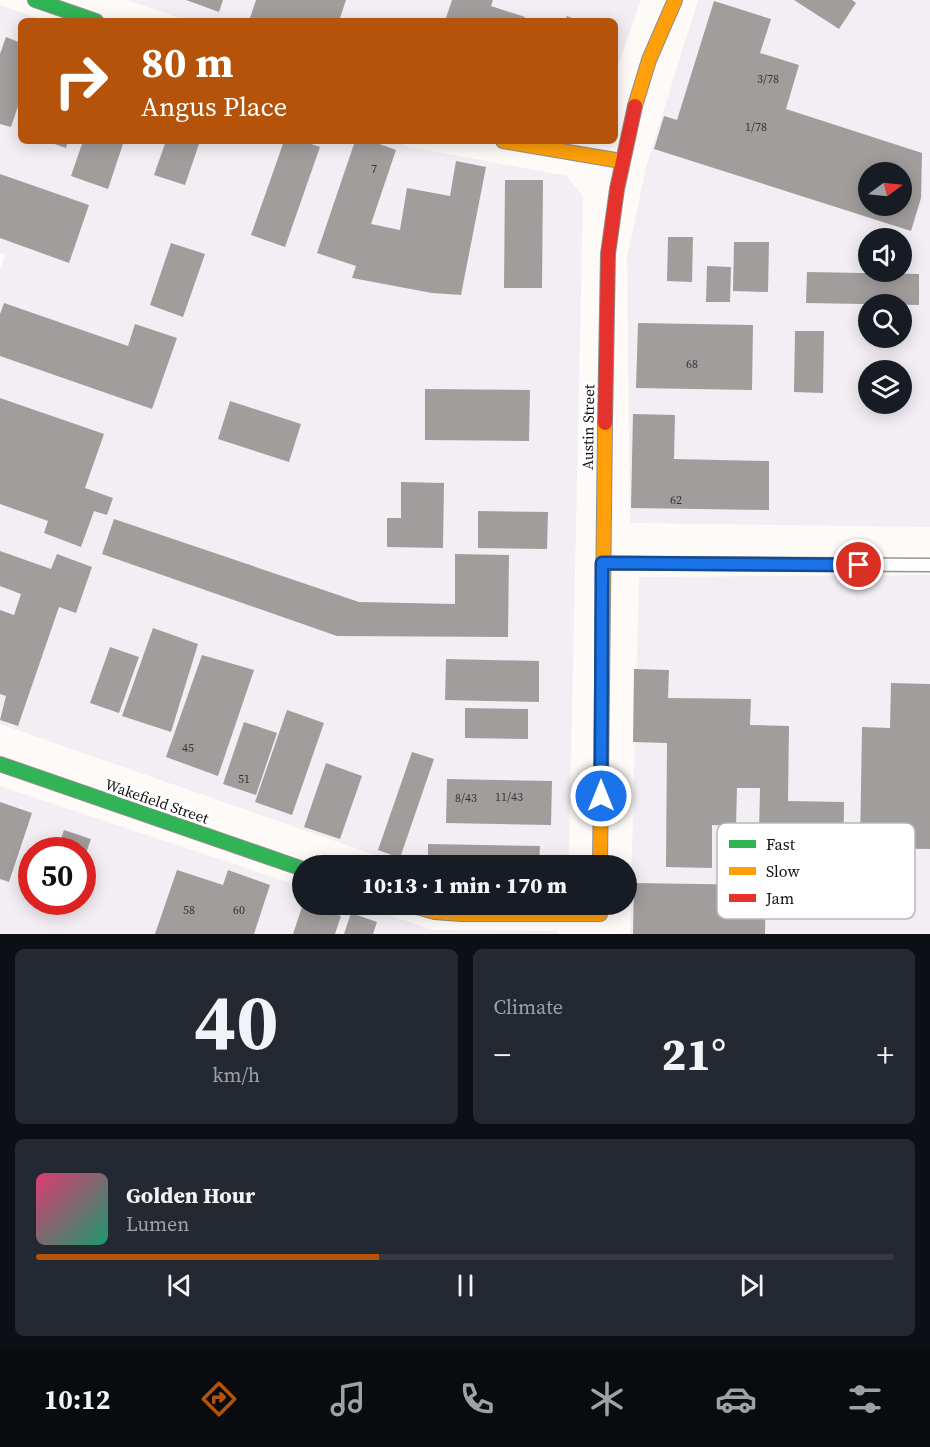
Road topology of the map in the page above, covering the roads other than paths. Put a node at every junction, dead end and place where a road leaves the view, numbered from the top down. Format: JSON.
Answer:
{"nodes":[{"id":1,"x":35,"y":0,"type":"edge"},
{"id":2,"x":675,"y":0,"type":"edge"},
{"id":3,"x":87,"y":18,"type":"edge"},
{"id":4,"x":521,"y":144,"type":"edge"},
{"id":5,"x":621,"y":161,"type":"junction"},
{"id":6,"x":602,"y":563,"type":"junction"},
{"id":7,"x":930,"y":565,"type":"edge"},
{"id":8,"x":0,"y":764,"type":"edge"},
{"id":9,"x":600,"y":855,"type":"edge"},
{"id":10,"x":292,"y":864,"type":"edge"}],
"edges":[{"from":1,"to":3,"type":"main road"},
{"from":2,"to":5,"type":"main road","name":"Austin Street"},
{"from":4,"to":5,"type":"main road"},
{"from":5,"to":6,"type":"main road","name":"Austin Street"},
{"from":6,"to":7,"type":"lane"},
{"from":6,"to":9,"type":"main road","name":"Austin Street"},
{"from":8,"to":10,"type":"main road","name":"Wakefield Street"}]}
